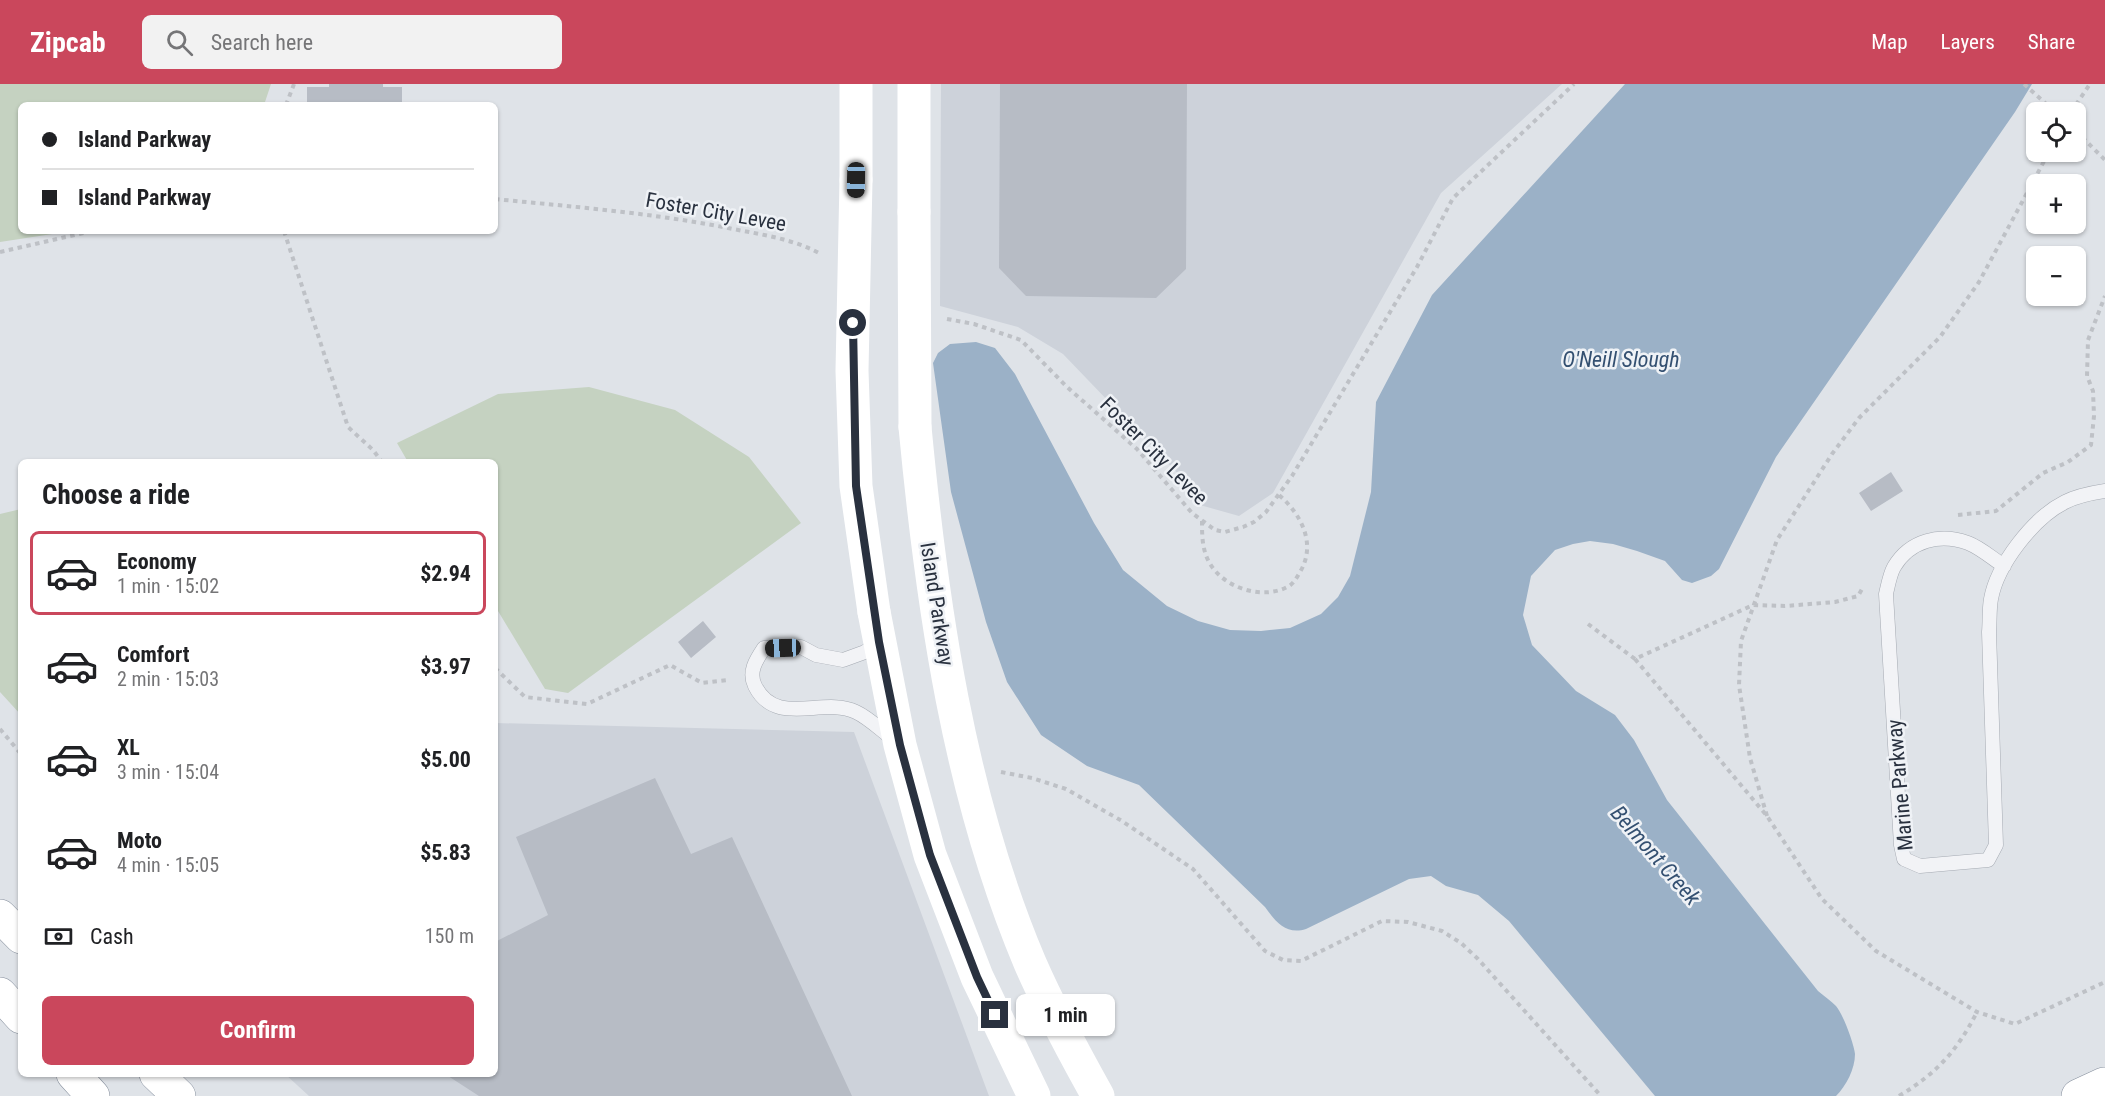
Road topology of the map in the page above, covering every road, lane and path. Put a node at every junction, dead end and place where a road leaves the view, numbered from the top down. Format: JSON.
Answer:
{"nodes":[{"id":1,"x":294,"y":84,"type":"edge"},
{"id":2,"x":856,"y":84,"type":"edge"},
{"id":3,"x":914,"y":84,"type":"edge"},
{"id":4,"x":1574,"y":84,"type":"edge"},
{"id":5,"x":2024,"y":84,"type":"edge"},
{"id":6,"x":2090,"y":84,"type":"edge"},
{"id":7,"x":287,"y":102,"type":"edge"},
{"id":8,"x":2044,"y":102,"type":"edge"},
{"id":9,"x":2078,"y":102,"type":"edge"},
{"id":10,"x":2086,"y":141,"type":"edge"},
{"id":11,"x":2105,"y":160,"type":"edge"},
{"id":12,"x":2044,"y":162,"type":"edge"},
{"id":13,"x":498,"y":199,"type":"edge"},
{"id":14,"x":79,"y":234,"type":"edge"},
{"id":15,"x":285,"y":234,"type":"edge"},
{"id":16,"x":0,"y":252,"type":"edge"},
{"id":17,"x":830,"y":258,"type":"dead end"},
{"id":18,"x":2105,"y":296,"type":"edge"},
{"id":19,"x":940,"y":318,"type":"dead end"},
{"id":20,"x":380,"y":459,"type":"edge"},
{"id":21,"x":2068,"y":462,"type":"dead end"},
{"id":22,"x":2105,"y":491,"type":"edge"},
{"id":23,"x":1279,"y":495,"type":"junction"},
{"id":24,"x":1202,"y":520,"type":"junction"},
{"id":25,"x":2004,"y":566,"type":"junction"},
{"id":26,"x":1753,"y":605,"type":"junction"},
{"id":27,"x":1588,"y":624,"type":"dead end"},
{"id":28,"x":877,"y":627,"type":"junction"},
{"id":29,"x":1635,"y":659,"type":"junction"},
{"id":30,"x":498,"y":671,"type":"edge"},
{"id":31,"x":752,"y":678,"type":"junction"},
{"id":32,"x":0,"y":729,"type":"edge"},
{"id":33,"x":900,"y":745,"type":"junction"},
{"id":34,"x":18,"y":750,"type":"edge"},
{"id":35,"x":997,"y":771,"type":"dead end"},
{"id":36,"x":1767,"y":816,"type":"junction"},
{"id":37,"x":0,"y":916,"type":"edge"},
{"id":38,"x":18,"y":934,"type":"edge"},
{"id":39,"x":2105,"y":982,"type":"edge"},
{"id":40,"x":0,"y":994,"type":"edge"},
{"id":41,"x":1977,"y":1012,"type":"junction"},
{"id":42,"x":18,"y":1014,"type":"edge"},
{"id":43,"x":76,"y":1077,"type":"edge"},
{"id":44,"x":159,"y":1077,"type":"edge"},
{"id":45,"x":93,"y":1096,"type":"edge"},
{"id":46,"x":179,"y":1096,"type":"edge"},
{"id":47,"x":1034,"y":1096,"type":"edge"},
{"id":48,"x":1098,"y":1096,"type":"edge"},
{"id":49,"x":1601,"y":1096,"type":"edge"},
{"id":50,"x":1899,"y":1096,"type":"edge"}],
"edges":[{"from":1,"to":7,"type":"path"},
{"from":2,"to":28,"type":"main road","bridge":true},
{"from":3,"to":48,"type":"main road","name":"Island Parkway","bridge":true},
{"from":4,"to":23,"type":"path","name":"Foster City Levee"},
{"from":5,"to":8,"type":"path"},
{"from":6,"to":9,"type":"path"},
{"from":10,"to":11,"type":"path"},
{"from":12,"to":26,"type":"path"},
{"from":13,"to":17,"type":"path","name":"Foster City Levee"},
{"from":14,"to":16,"type":"path"},
{"from":15,"to":20,"type":"path"},
{"from":18,"to":21,"type":"path"},
{"from":19,"to":24,"type":"path","name":"Foster City Levee"},
{"from":22,"to":25,"type":"lane","name":"Marine Parkway"},
{"from":23,"to":24,"type":"path","name":"Foster City Levee"},
{"from":23,"to":24,"type":"path"},
{"from":25,"to":25,"type":"lane","name":"Marine Parkway"},
{"from":26,"to":29,"type":"path"},
{"from":26,"to":36,"type":"path"},
{"from":27,"to":29,"type":"path"},
{"from":28,"to":31,"type":"lane"},
{"from":28,"to":33,"type":"main road"},
{"from":29,"to":36,"type":"path"},
{"from":30,"to":31,"type":"path"},
{"from":31,"to":33,"type":"lane"},
{"from":32,"to":34,"type":"path"},
{"from":33,"to":47,"type":"main road"},
{"from":35,"to":49,"type":"path"},
{"from":36,"to":41,"type":"path"},
{"from":37,"to":38,"type":"main road"},
{"from":39,"to":41,"type":"path"},
{"from":40,"to":42,"type":"main road"},
{"from":41,"to":50,"type":"path"},
{"from":43,"to":45,"type":"main road"},
{"from":44,"to":46,"type":"main road"}]}
